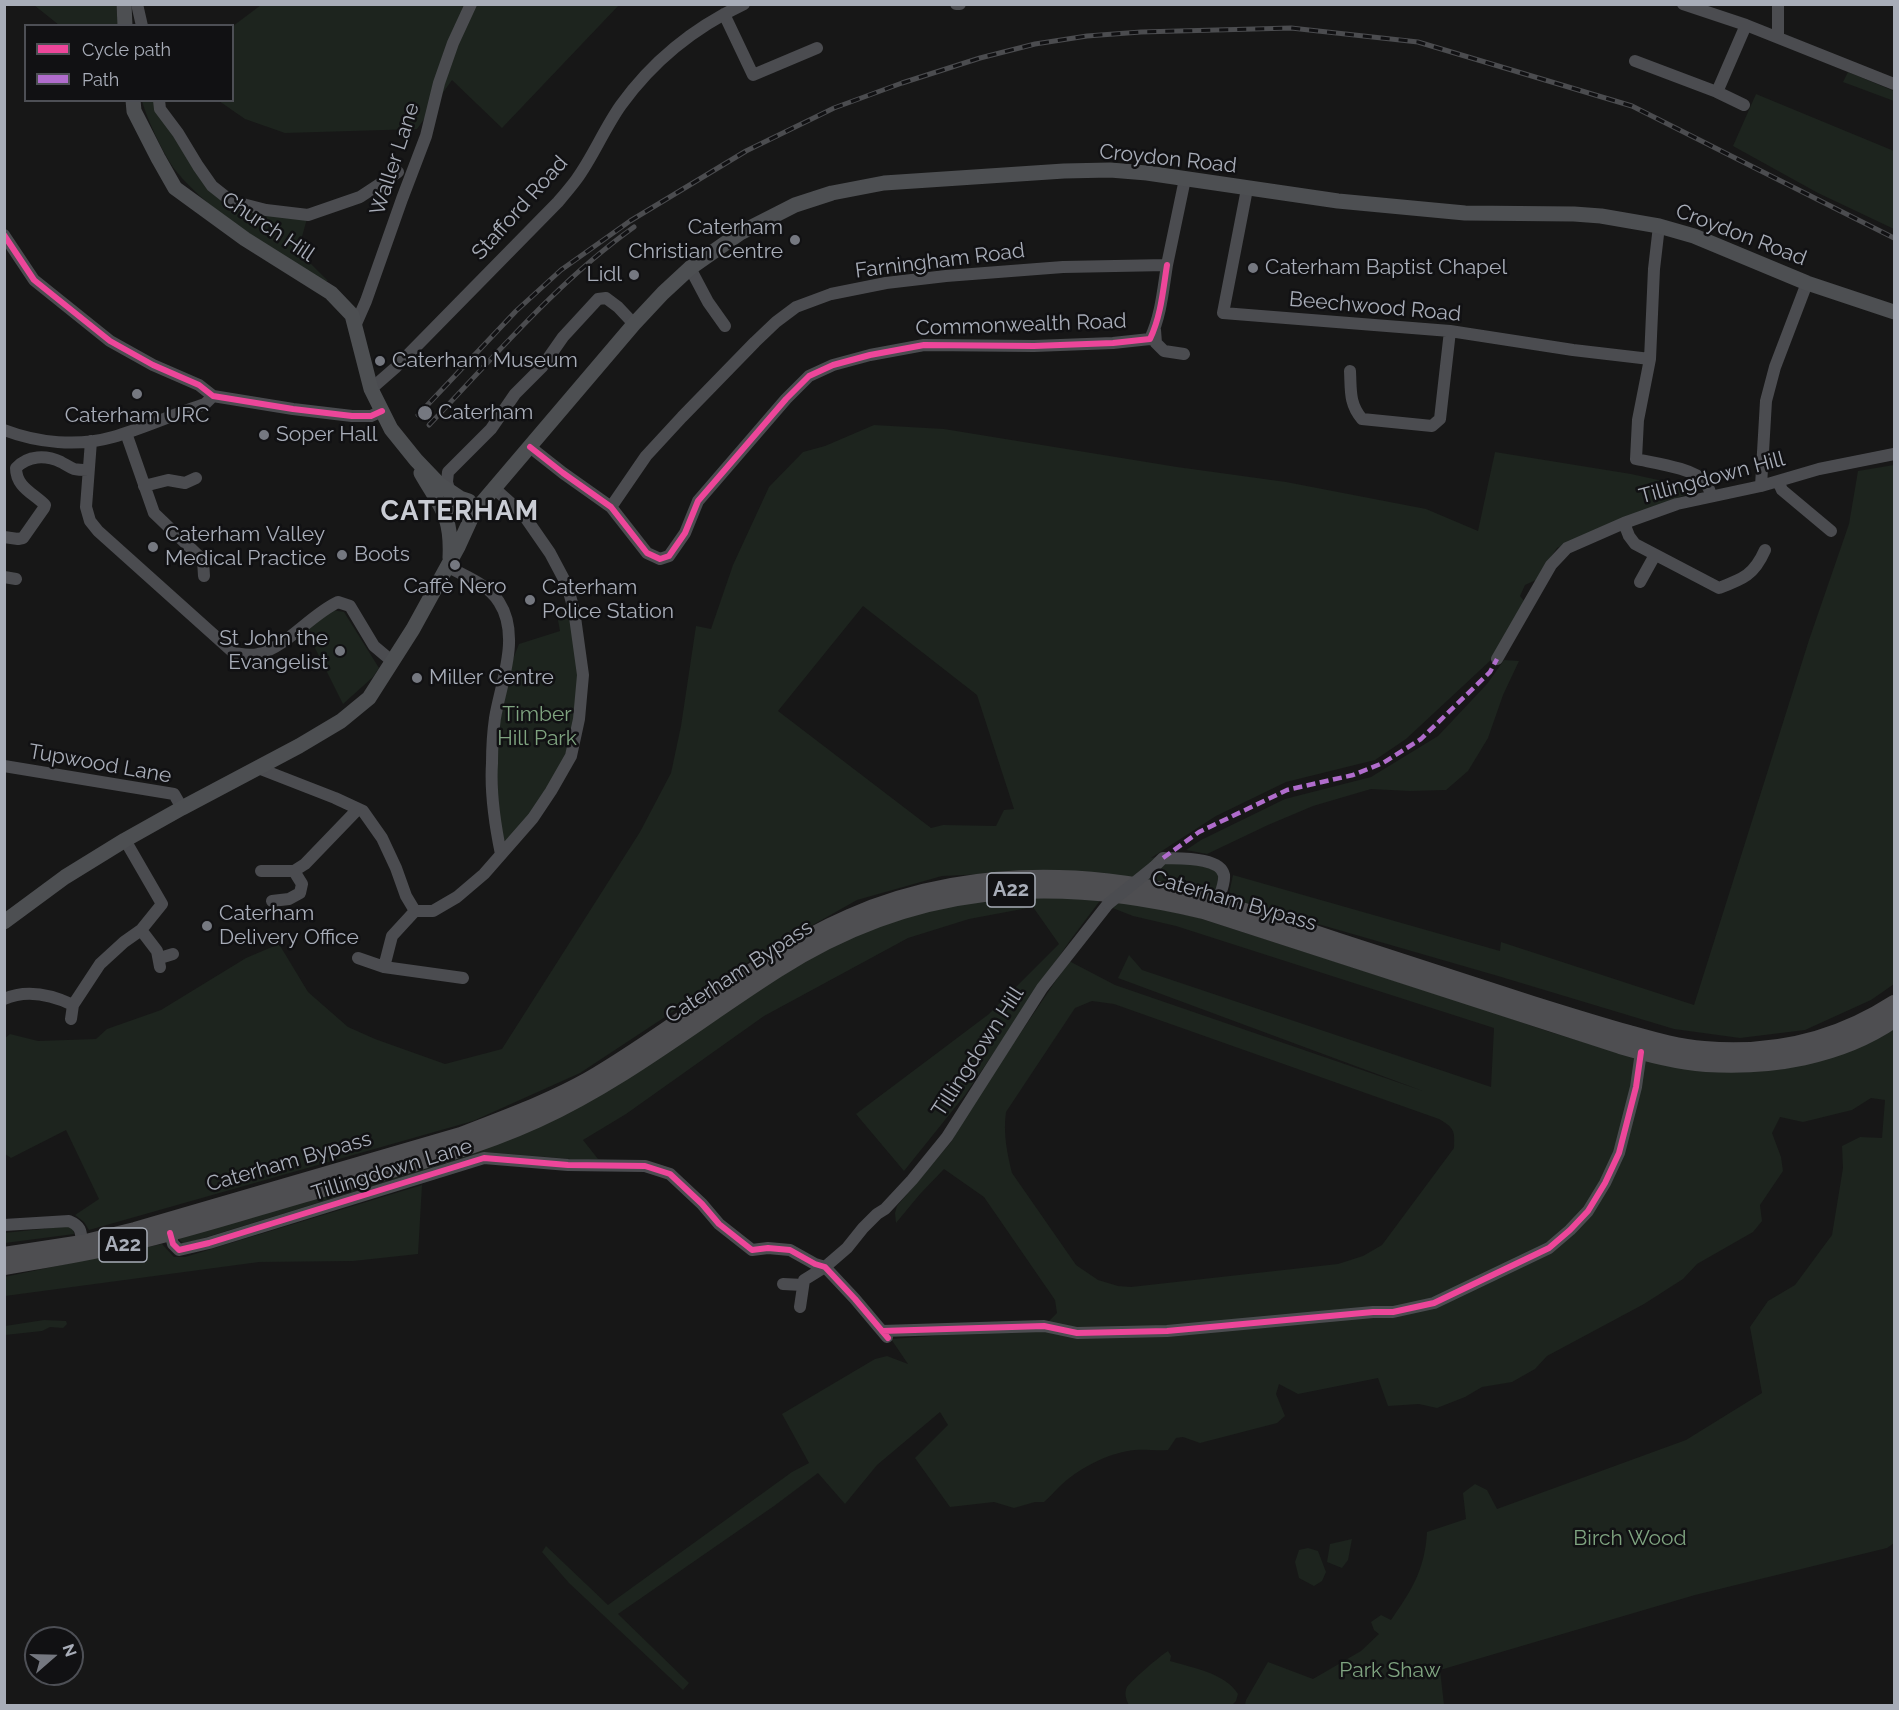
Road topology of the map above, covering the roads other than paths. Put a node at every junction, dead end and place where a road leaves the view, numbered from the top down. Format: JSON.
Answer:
{"nodes":[{"id":1,"x":124,"y":4,"type":"edge"},
{"id":2,"x":137,"y":4,"type":"edge"},
{"id":3,"x":471,"y":4,"type":"edge"},
{"id":4,"x":744,"y":4,"type":"edge"},
{"id":5,"x":1683,"y":4,"type":"edge"},
{"id":6,"x":1778,"y":4,"type":"edge"},
{"id":7,"x":724,"y":14,"type":"junction"},
{"id":8,"x":125,"y":24,"type":"edge"},
{"id":9,"x":142,"y":24,"type":"edge"},
{"id":10,"x":1746,"y":25,"type":"junction"},
{"id":11,"x":1778,"y":37,"type":"junction"},
{"id":12,"x":817,"y":48,"type":"dead end"},
{"id":13,"x":1635,"y":61,"type":"dead end"},
{"id":14,"x":1894,"y":84,"type":"edge"},
{"id":15,"x":1717,"y":93,"type":"junction"},
{"id":16,"x":133,"y":102,"type":"edge"},
{"id":17,"x":159,"y":102,"type":"edge"},
{"id":18,"x":1744,"y":105,"type":"dead end"},
{"id":19,"x":398,"y":172,"type":"dead end"},
{"id":20,"x":1185,"y":179,"type":"junction"},
{"id":21,"x":1247,"y":189,"type":"junction"},
{"id":22,"x":1659,"y":226,"type":"junction"},
{"id":23,"x":4,"y":235,"type":"edge"},
{"id":24,"x":1167,"y":265,"type":"junction"},
{"id":25,"x":690,"y":268,"type":"junction"},
{"id":26,"x":1807,"y":282,"type":"junction"},
{"id":27,"x":1894,"y":312,"type":"edge"},
{"id":28,"x":634,"y":324,"type":"junction"},
{"id":29,"x":355,"y":326,"type":"junction"},
{"id":30,"x":725,"y":326,"type":"dead end"},
{"id":31,"x":1155,"y":329,"type":"junction"},
{"id":32,"x":1450,"y":331,"type":"junction"},
{"id":33,"x":1184,"y":354,"type":"dead end"},
{"id":34,"x":1650,"y":359,"type":"junction"},
{"id":35,"x":1350,"y":371,"type":"dead end"},
{"id":36,"x":371,"y":389,"type":"junction"},
{"id":37,"x":213,"y":396,"type":"junction"},
{"id":38,"x":382,"y":411,"type":"junction"},
{"id":39,"x":4,"y":430,"type":"edge"},
{"id":40,"x":126,"y":433,"type":"junction"},
{"id":41,"x":91,"y":441,"type":"junction"},
{"id":42,"x":530,"y":447,"type":"junction"},
{"id":43,"x":1894,"y":454,"type":"edge"},
{"id":44,"x":416,"y":460,"type":"junction"},
{"id":45,"x":88,"y":470,"type":"junction"},
{"id":46,"x":196,"y":478,"type":"dead end"},
{"id":47,"x":1778,"y":481,"type":"junction"},
{"id":48,"x":497,"y":485,"type":"junction"},
{"id":49,"x":144,"y":486,"type":"junction"},
{"id":50,"x":1761,"y":486,"type":"junction"},
{"id":51,"x":457,"y":496,"type":"junction"},
{"id":52,"x":1711,"y":496,"type":"junction"},
{"id":53,"x":611,"y":507,"type":"junction"},
{"id":54,"x":446,"y":517,"type":"junction"},
{"id":55,"x":472,"y":517,"type":"junction"},
{"id":56,"x":1624,"y":523,"type":"junction"},
{"id":57,"x":1831,"y":531,"type":"dead end"},
{"id":58,"x":4,"y":537,"type":"edge"},
{"id":59,"x":1765,"y":550,"type":"dead end"},
{"id":60,"x":1655,"y":555,"type":"junction"},
{"id":61,"x":449,"y":562,"type":"junction"},
{"id":62,"x":204,"y":576,"type":"dead end"},
{"id":63,"x":1640,"y":582,"type":"dead end"},
{"id":64,"x":1497,"y":659,"type":"dead end"},
{"id":65,"x":393,"y":662,"type":"junction"},
{"id":66,"x":4,"y":766,"type":"edge"},
{"id":67,"x":258,"y":768,"type":"junction"},
{"id":68,"x":182,"y":808,"type":"junction"},
{"id":69,"x":358,"y":809,"type":"junction"},
{"id":70,"x":125,"y":840,"type":"junction"},
{"id":71,"x":501,"y":854,"type":"junction"},
{"id":72,"x":261,"y":871,"type":"dead end"},
{"id":73,"x":294,"y":871,"type":"junction"},
{"id":74,"x":272,"y":901,"type":"dead end"},
{"id":75,"x":1217,"y":903,"type":"junction"},
{"id":76,"x":415,"y":911,"type":"junction"},
{"id":77,"x":6,"y":917,"type":"edge"},
{"id":78,"x":141,"y":930,"type":"junction"},
{"id":79,"x":173,"y":954,"type":"dead end"},
{"id":80,"x":358,"y":958,"type":"dead end"},
{"id":81,"x":384,"y":967,"type":"junction"},
{"id":82,"x":463,"y":978,"type":"dead end"},
{"id":83,"x":4,"y":999,"type":"edge"},
{"id":84,"x":1894,"y":1003,"type":"edge"},
{"id":85,"x":73,"y":1005,"type":"junction"},
{"id":86,"x":71,"y":1019,"type":"dead end"},
{"id":87,"x":1894,"y":1020,"type":"edge"},
{"id":88,"x":1641,"y":1052,"type":"junction"},
{"id":89,"x":4,"y":1225,"type":"edge"},
{"id":90,"x":170,"y":1233,"type":"junction"},
{"id":91,"x":82,"y":1243,"type":"junction"},
{"id":92,"x":4,"y":1255,"type":"edge"},
{"id":93,"x":4,"y":1267,"type":"edge"},
{"id":94,"x":825,"y":1267,"type":"junction"},
{"id":95,"x":783,"y":1284,"type":"dead end"},
{"id":96,"x":803,"y":1286,"type":"junction"},
{"id":97,"x":800,"y":1307,"type":"dead end"}],
"edges":[{"from":1,"to":8,"type":"main road"},
{"from":2,"to":9,"type":"street"},
{"from":3,"to":29,"type":"street","name":"Waller Lane"},
{"from":4,"to":7,"type":"street","name":"Stafford Road"},
{"from":5,"to":10,"type":"street"},
{"from":6,"to":11,"type":"street"},
{"from":7,"to":12,"type":"street"},
{"from":7,"to":36,"type":"street","name":"Stafford Road"},
{"from":10,"to":11,"type":"street"},
{"from":10,"to":15,"type":"street"},
{"from":11,"to":14,"type":"street"},
{"from":13,"to":15,"type":"street"},
{"from":15,"to":18,"type":"street"},
{"from":16,"to":29,"type":"main road","name":"Church Hill"},
{"from":17,"to":19,"type":"street"},
{"from":20,"to":21,"type":"main road","name":"Croydon Road"},
{"from":20,"to":24,"type":"street"},
{"from":20,"to":25,"type":"main road","name":"Croydon Road"},
{"from":21,"to":22,"type":"main road","name":"Croydon Road"},
{"from":21,"to":32,"type":"street","name":"Beechwood Road"},
{"from":22,"to":26,"type":"main road","name":"Croydon Road"},
{"from":22,"to":34,"type":"street"},
{"from":23,"to":37,"type":"street"},
{"from":24,"to":31,"type":"street","name":"Commonwealth Road"},
{"from":24,"to":53,"type":"street","name":"Farningham Road"},
{"from":25,"to":28,"type":"main road","name":"Croydon Road"},
{"from":25,"to":30,"type":"street"},
{"from":26,"to":27,"type":"main road","name":"Croydon Road"},
{"from":26,"to":50,"type":"street"},
{"from":28,"to":42,"type":"main road","name":"Croydon Road"},
{"from":28,"to":51,"type":"street"},
{"from":29,"to":36,"type":"main road","name":"Church Hill"},
{"from":31,"to":33,"type":"street"},
{"from":31,"to":53,"type":"street","name":"Commonwealth Road"},
{"from":32,"to":34,"type":"street","name":"Beechwood Road"},
{"from":32,"to":35,"type":"street"},
{"from":34,"to":52,"type":"street"},
{"from":36,"to":38,"type":"main road","name":"Church Hill"},
{"from":37,"to":38,"type":"street"},
{"from":37,"to":40,"type":"street"},
{"from":38,"to":44,"type":"main road","name":"Church Hill"},
{"from":39,"to":41,"type":"street"},
{"from":40,"to":41,"type":"street"},
{"from":40,"to":49,"type":"street"},
{"from":41,"to":45,"type":"street"},
{"from":42,"to":48,"type":"main road","name":"Croydon Road"},
{"from":42,"to":53,"type":"street"},
{"from":43,"to":47,"type":"street","name":"Tillingdown Hill"},
{"from":44,"to":51,"type":"main road"},
{"from":44,"to":54,"type":"main road"},
{"from":45,"to":58,"type":"street"},
{"from":45,"to":65,"type":"street"},
{"from":46,"to":49,"type":"street"},
{"from":47,"to":50,"type":"street","name":"Tillingdown Hill"},
{"from":47,"to":57,"type":"street"},
{"from":48,"to":51,"type":"main road","name":"Croydon Road"},
{"from":48,"to":55,"type":"main road","name":"Croydon Road"},
{"from":48,"to":71,"type":"street"},
{"from":49,"to":62,"type":"street"},
{"from":50,"to":52,"type":"street","name":"Tillingdown Hill"},
{"from":51,"to":54,"type":"main road"},
{"from":51,"to":55,"type":"main road"},
{"from":52,"to":56,"type":"street","name":"Tillingdown Hill"},
{"from":54,"to":55,"type":"main road"},
{"from":54,"to":61,"type":"main road"},
{"from":55,"to":61,"type":"main road","name":"Croydon Road"},
{"from":56,"to":60,"type":"street"},
{"from":56,"to":64,"type":"street","name":"Tillingdown Hill"},
{"from":59,"to":60,"type":"street"},
{"from":60,"to":63,"type":"street"},
{"from":61,"to":65,"type":"main road","name":"Croydon Road"},
{"from":61,"to":71,"type":"street"},
{"from":65,"to":67,"type":"main road","name":"Croydon Road"},
{"from":66,"to":68,"type":"street","name":"Tupwood Lane"},
{"from":67,"to":68,"type":"main road","name":"Croydon Road"},
{"from":67,"to":69,"type":"street"},
{"from":68,"to":70,"type":"main road","name":"Croydon Road"},
{"from":69,"to":73,"type":"street"},
{"from":69,"to":76,"type":"street"},
{"from":70,"to":77,"type":"main road","name":"Croydon Road"},
{"from":70,"to":78,"type":"street"},
{"from":71,"to":76,"type":"street"},
{"from":72,"to":73,"type":"street"},
{"from":73,"to":74,"type":"street"},
{"from":75,"to":84,"type":"highway","name":"Caterham Bypass","number":"A22"},
{"from":75,"to":91,"type":"highway","name":"Caterham Bypass","number":"A22"},
{"from":75,"to":94,"type":"street","name":"Tillingdown Hill","bridge":true},
{"from":76,"to":81,"type":"street"},
{"from":78,"to":79,"type":"street"},
{"from":78,"to":85,"type":"street"},
{"from":80,"to":81,"type":"street"},
{"from":81,"to":82,"type":"street"},
{"from":83,"to":85,"type":"street"},
{"from":85,"to":86,"type":"street"},
{"from":87,"to":88,"type":"highway","name":"Caterham Bypass","number":"A22"},
{"from":88,"to":90,"type":"highway","name":"Caterham Bypass","number":"A22"},
{"from":88,"to":94,"type":"street"},
{"from":89,"to":91,"type":"street"},
{"from":90,"to":93,"type":"highway","name":"Caterham Bypass","number":"A22"},
{"from":90,"to":94,"type":"street","name":"Tillingdown Lane"},
{"from":91,"to":92,"type":"highway","name":"Caterham Bypass","number":"A22"},
{"from":94,"to":96,"type":"street","name":"Tillingdown Hill"},
{"from":95,"to":96,"type":"street"},
{"from":96,"to":97,"type":"street"}]}
